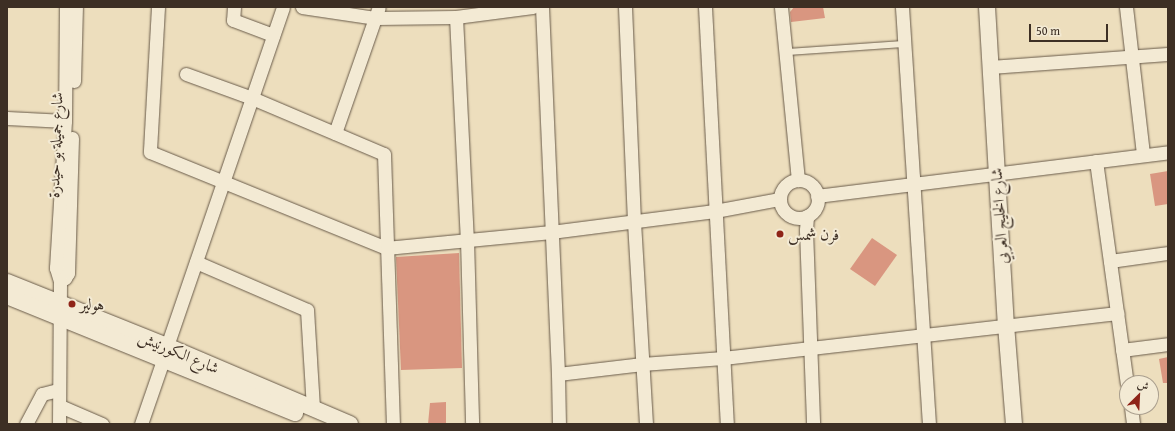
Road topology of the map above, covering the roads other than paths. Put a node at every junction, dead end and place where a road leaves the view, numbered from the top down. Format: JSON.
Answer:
{"nodes":[{"id":1,"x":66,"y":7,"type":"edge"},
{"id":2,"x":76,"y":7,"type":"edge"},
{"id":3,"x":158,"y":7,"type":"edge"},
{"id":4,"x":234,"y":7,"type":"edge"},
{"id":5,"x":283,"y":7,"type":"edge"},
{"id":6,"x":302,"y":7,"type":"edge"},
{"id":7,"x":532,"y":7,"type":"edge"},
{"id":8,"x":542,"y":7,"type":"edge"},
{"id":9,"x":625,"y":7,"type":"edge"},
{"id":10,"x":706,"y":7,"type":"edge"},
{"id":11,"x":782,"y":7,"type":"edge"},
{"id":12,"x":902,"y":7,"type":"edge"},
{"id":13,"x":987,"y":7,"type":"edge"},
{"id":14,"x":1126,"y":7,"type":"edge"},
{"id":15,"x":377,"y":13,"type":"edge"},
{"id":16,"x":456,"y":17,"type":"junction"},
{"id":17,"x":273,"y":34,"type":"junction"},
{"id":18,"x":904,"y":44,"type":"junction"},
{"id":19,"x":787,"y":52,"type":"junction"},
{"id":20,"x":1168,"y":54,"type":"edge"},
{"id":21,"x":1132,"y":56,"type":"junction"},
{"id":22,"x":990,"y":67,"type":"junction"},
{"id":23,"x":186,"y":74,"type":"dead end"},
{"id":24,"x":252,"y":98,"type":"junction"},
{"id":25,"x":7,"y":118,"type":"edge"},
{"id":26,"x":65,"y":121,"type":"junction"},
{"id":27,"x":335,"y":133,"type":"junction"},
{"id":28,"x":1168,"y":152,"type":"edge"},
{"id":29,"x":1143,"y":155,"type":"junction"},
{"id":30,"x":1096,"y":161,"type":"junction"},
{"id":31,"x":997,"y":174,"type":"junction"},
{"id":32,"x":798,"y":180,"type":"junction"},
{"id":33,"x":224,"y":181,"type":"junction"},
{"id":34,"x":914,"y":184,"type":"junction"},
{"id":35,"x":817,"y":196,"type":"junction"},
{"id":36,"x":780,"y":199,"type":"junction"},
{"id":37,"x":715,"y":211,"type":"junction"},
{"id":38,"x":807,"y":216,"type":"junction"},
{"id":39,"x":634,"y":222,"type":"junction"},
{"id":40,"x":551,"y":232,"type":"junction"},
{"id":41,"x":467,"y":240,"type":"junction"},
{"id":42,"x":386,"y":248,"type":"junction"},
{"id":43,"x":1168,"y":254,"type":"edge"},
{"id":44,"x":1110,"y":261,"type":"junction"},
{"id":45,"x":196,"y":262,"type":"junction"},
{"id":46,"x":60,"y":281,"type":"junction"},
{"id":47,"x":7,"y":282,"type":"edge"},
{"id":48,"x":7,"y":296,"type":"edge"},
{"id":49,"x":60,"y":310,"type":"junction"},
{"id":50,"x":1117,"y":313,"type":"junction"},
{"id":51,"x":1006,"y":325,"type":"junction"},
{"id":52,"x":923,"y":334,"type":"junction"},
{"id":53,"x":1168,"y":344,"type":"edge"},
{"id":54,"x":810,"y":348,"type":"junction"},
{"id":55,"x":1122,"y":350,"type":"junction"},
{"id":56,"x":165,"y":353,"type":"junction"},
{"id":57,"x":723,"y":358,"type":"junction"},
{"id":58,"x":642,"y":364,"type":"junction"},
{"id":59,"x":558,"y":374,"type":"junction"},
{"id":60,"x":1126,"y":375,"type":"edge"},
{"id":61,"x":58,"y":390,"type":"junction"},
{"id":62,"x":60,"y":406,"type":"junction"},
{"id":63,"x":313,"y":409,"type":"junction"},
{"id":64,"x":26,"y":424,"type":"edge"},
{"id":65,"x":59,"y":424,"type":"edge"},
{"id":66,"x":102,"y":424,"type":"edge"},
{"id":67,"x":141,"y":424,"type":"edge"},
{"id":68,"x":323,"y":424,"type":"edge"},
{"id":69,"x":350,"y":424,"type":"edge"},
{"id":70,"x":393,"y":424,"type":"edge"},
{"id":71,"x":472,"y":424,"type":"edge"},
{"id":72,"x":559,"y":424,"type":"edge"},
{"id":73,"x":646,"y":424,"type":"edge"},
{"id":74,"x":727,"y":424,"type":"edge"},
{"id":75,"x":813,"y":424,"type":"edge"},
{"id":76,"x":929,"y":424,"type":"edge"},
{"id":77,"x":1014,"y":424,"type":"edge"}],
"edges":[{"from":1,"to":26,"type":"street"},
{"from":2,"to":46,"type":"street","name":"شارع جميلة بو حيدرة"},
{"from":3,"to":33,"type":"street"},
{"from":4,"to":17,"type":"street"},
{"from":5,"to":17,"type":"street"},
{"from":6,"to":15,"type":"street"},
{"from":7,"to":16,"type":"street"},
{"from":8,"to":40,"type":"street"},
{"from":9,"to":39,"type":"street"},
{"from":10,"to":37,"type":"street"},
{"from":11,"to":19,"type":"street"},
{"from":12,"to":18,"type":"street"},
{"from":13,"to":22,"type":"street","name":"شارع الخليج العربي"},
{"from":14,"to":21,"type":"street"},
{"from":15,"to":16,"type":"street"},
{"from":15,"to":27,"type":"street"},
{"from":16,"to":41,"type":"street"},
{"from":17,"to":24,"type":"street"},
{"from":18,"to":19,"type":"lane"},
{"from":18,"to":34,"type":"street"},
{"from":19,"to":32,"type":"street"},
{"from":20,"to":21,"type":"street"},
{"from":21,"to":22,"type":"street"},
{"from":21,"to":29,"type":"street"},
{"from":22,"to":31,"type":"street","name":"شارع الخليج العربي"},
{"from":23,"to":24,"type":"street"},
{"from":24,"to":27,"type":"street"},
{"from":24,"to":33,"type":"street"},
{"from":25,"to":26,"type":"street"},
{"from":26,"to":46,"type":"street"},
{"from":27,"to":42,"type":"street"},
{"from":28,"to":29,"type":"street"},
{"from":29,"to":30,"type":"street"},
{"from":30,"to":31,"type":"street"},
{"from":30,"to":44,"type":"street"},
{"from":31,"to":34,"type":"street"},
{"from":31,"to":51,"type":"street","name":"شارع الخليج العربي"},
{"from":32,"to":35,"type":"street"},
{"from":32,"to":36,"type":"street"},
{"from":33,"to":42,"type":"street"},
{"from":33,"to":45,"type":"street"},
{"from":34,"to":35,"type":"street"},
{"from":34,"to":52,"type":"street"},
{"from":35,"to":38,"type":"street"},
{"from":36,"to":37,"type":"street"},
{"from":36,"to":38,"type":"street"},
{"from":37,"to":39,"type":"street"},
{"from":37,"to":57,"type":"street"},
{"from":38,"to":54,"type":"street"},
{"from":39,"to":40,"type":"street"},
{"from":39,"to":58,"type":"street"},
{"from":40,"to":41,"type":"street"},
{"from":40,"to":59,"type":"street"},
{"from":41,"to":42,"type":"street"},
{"from":41,"to":71,"type":"street"},
{"from":42,"to":70,"type":"street"},
{"from":43,"to":44,"type":"street"},
{"from":44,"to":50,"type":"street"},
{"from":45,"to":56,"type":"street"},
{"from":45,"to":63,"type":"street"},
{"from":46,"to":49,"type":"street"},
{"from":47,"to":49,"type":"street","name":"شارع الكورنيش"},
{"from":48,"to":49,"type":"street","name":"شارع الكورنيش"},
{"from":49,"to":56,"type":"street","name":"شارع الكورنيش"},
{"from":49,"to":61,"type":"street"},
{"from":50,"to":51,"type":"street"},
{"from":50,"to":55,"type":"street"},
{"from":51,"to":52,"type":"street"},
{"from":51,"to":77,"type":"street","name":"شارع الخليج العربي"},
{"from":52,"to":54,"type":"street"},
{"from":52,"to":76,"type":"street"},
{"from":53,"to":55,"type":"street"},
{"from":54,"to":57,"type":"street"},
{"from":54,"to":75,"type":"street"},
{"from":55,"to":60,"type":"street"},
{"from":56,"to":63,"type":"street","name":"شارع الكورنيش"},
{"from":56,"to":67,"type":"street"},
{"from":56,"to":68,"type":"street","name":"شارع الكورنيش"},
{"from":57,"to":58,"type":"street"},
{"from":57,"to":74,"type":"street"},
{"from":58,"to":59,"type":"street"},
{"from":58,"to":73,"type":"street"},
{"from":59,"to":72,"type":"street"},
{"from":61,"to":62,"type":"street"},
{"from":61,"to":64,"type":"street"},
{"from":62,"to":65,"type":"street"},
{"from":62,"to":66,"type":"street"},
{"from":63,"to":69,"type":"street","name":"شارع الكورنيش"}]}
